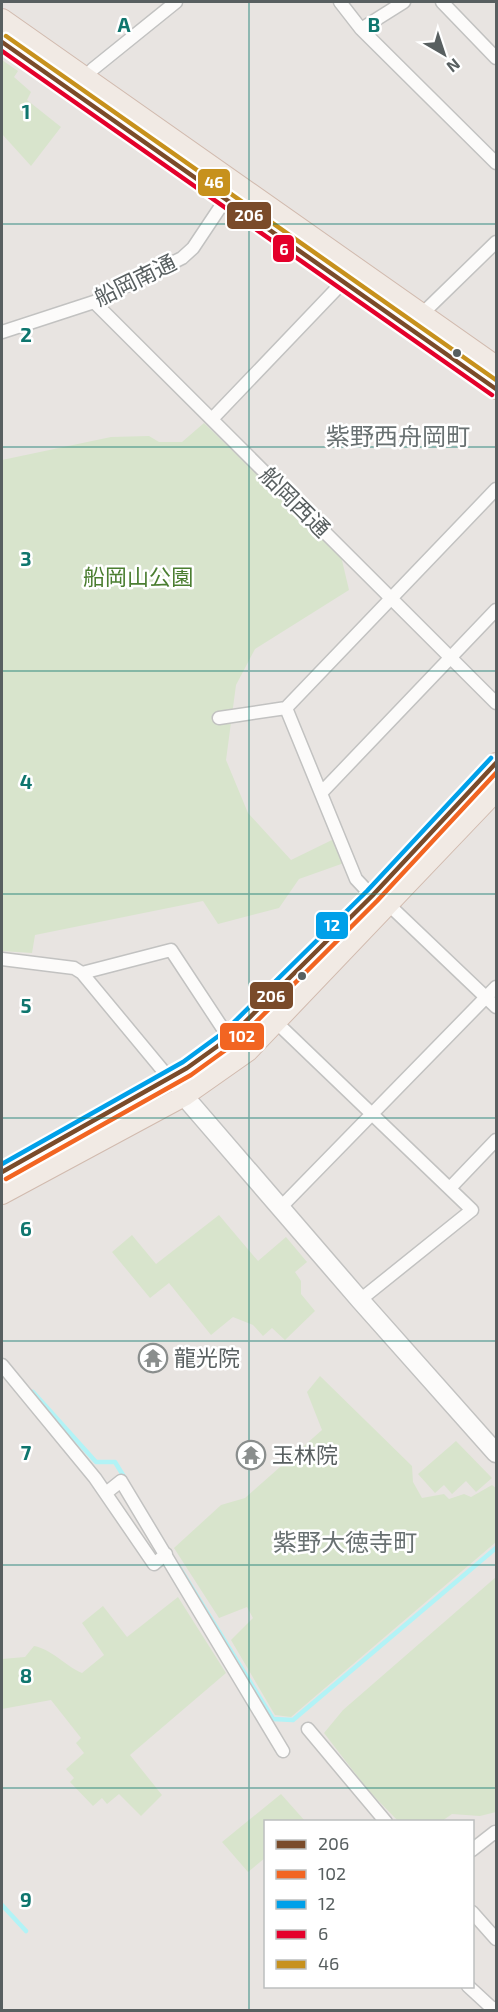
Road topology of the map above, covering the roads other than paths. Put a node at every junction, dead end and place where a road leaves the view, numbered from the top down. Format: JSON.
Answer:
{"nodes":[{"id":1,"x":176,"y":2,"type":"edge"},
{"id":2,"x":340,"y":2,"type":"edge"},
{"id":3,"x":404,"y":2,"type":"edge"},
{"id":4,"x":442,"y":2,"type":"edge"},
{"id":5,"x":2,"y":19,"type":"edge"},
{"id":6,"x":361,"y":29,"type":"junction"},
{"id":7,"x":2,"y":42,"type":"edge"},
{"id":8,"x":496,"y":58,"type":"edge"},
{"id":9,"x":80,"y":85,"type":"junction"},
{"id":10,"x":496,"y":163,"type":"edge"},
{"id":11,"x":231,"y":192,"type":"junction"},
{"id":12,"x":496,"y":243,"type":"edge"},
{"id":13,"x":343,"y":282,"type":"junction"},
{"id":14,"x":94,"y":302,"type":"junction"},
{"id":15,"x":423,"y":313,"type":"junction"},
{"id":16,"x":2,"y":332,"type":"edge"},
{"id":17,"x":416,"y":333,"type":"junction"},
{"id":18,"x":496,"y":366,"type":"edge"},
{"id":19,"x":496,"y":389,"type":"edge"},
{"id":20,"x":212,"y":419,"type":"junction"},
{"id":21,"x":496,"y":489,"type":"edge"},
{"id":22,"x":391,"y":598,"type":"junction"},
{"id":23,"x":496,"y":610,"type":"edge"},
{"id":24,"x":451,"y":658,"type":"junction"},
{"id":25,"x":496,"y":703,"type":"edge"},
{"id":26,"x":286,"y":708,"type":"junction"},
{"id":27,"x":219,"y":718,"type":"dead end"},
{"id":28,"x":496,"y":763,"type":"edge"},
{"id":29,"x":496,"y":791,"type":"edge"},
{"id":30,"x":321,"y":794,"type":"junction"},
{"id":31,"x":380,"y":900,"type":"junction"},
{"id":32,"x":2,"y":959,"type":"edge"},
{"id":33,"x":82,"y":973,"type":"junction"},
{"id":34,"x":496,"y":987,"type":"edge"},
{"id":35,"x":486,"y":997,"type":"junction"},
{"id":36,"x":496,"y":1007,"type":"edge"},
{"id":37,"x":277,"y":1023,"type":"junction"},
{"id":38,"x":229,"y":1038,"type":"junction"},
{"id":39,"x":170,"y":1078,"type":"junction"},
{"id":40,"x":184,"y":1096,"type":"junction"},
{"id":41,"x":372,"y":1114,"type":"junction"},
{"id":42,"x":496,"y":1140,"type":"edge"},
{"id":43,"x":2,"y":1170,"type":"edge"},
{"id":44,"x":450,"y":1188,"type":"junction"},
{"id":45,"x":2,"y":1194,"type":"edge"},
{"id":46,"x":281,"y":1207,"type":"junction"},
{"id":47,"x":360,"y":1300,"type":"junction"},
{"id":48,"x":2,"y":1365,"type":"edge"},
{"id":49,"x":496,"y":1453,"type":"edge"},
{"id":50,"x":106,"y":1493,"type":"junction"},
{"id":51,"x":149,"y":1527,"type":"junction"},
{"id":52,"x":135,"y":1538,"type":"junction"},
{"id":53,"x":165,"y":1554,"type":"junction"},
{"id":54,"x":308,"y":1729,"type":"dead end"},
{"id":55,"x":283,"y":1751,"type":"dead end"},
{"id":56,"x":385,"y":1820,"type":"edge"},
{"id":57,"x":496,"y":1834,"type":"edge"},
{"id":58,"x":474,"y":1848,"type":"edge"},
{"id":59,"x":474,"y":1914,"type":"edge"},
{"id":60,"x":496,"y":1939,"type":"edge"},
{"id":61,"x":470,"y":1988,"type":"edge"},
{"id":62,"x":496,"y":2008,"type":"edge"}],
"edges":[{"from":1,"to":9,"type":"street"},
{"from":2,"to":6,"type":"street"},
{"from":3,"to":6,"type":"street"},
{"from":4,"to":8,"type":"street"},
{"from":5,"to":9,"type":"main road"},
{"from":6,"to":10,"type":"street"},
{"from":7,"to":9,"type":"main road"},
{"from":9,"to":11,"type":"main road"},
{"from":11,"to":13,"type":"main road"},
{"from":11,"to":14,"type":"street","name":"船岡南通"},
{"from":11,"to":15,"type":"main road"},
{"from":12,"to":15,"type":"street"},
{"from":13,"to":17,"type":"main road"},
{"from":13,"to":20,"type":"street"},
{"from":14,"to":16,"type":"street","name":"船岡南通"},
{"from":14,"to":20,"type":"street","name":"船岡西通"},
{"from":15,"to":17,"type":"street"},
{"from":15,"to":18,"type":"main road"},
{"from":17,"to":19,"type":"main road"},
{"from":20,"to":22,"type":"street","name":"船岡西通"},
{"from":21,"to":22,"type":"street"},
{"from":22,"to":24,"type":"street","name":"船岡西通"},
{"from":22,"to":26,"type":"street"},
{"from":23,"to":24,"type":"street"},
{"from":24,"to":25,"type":"street","name":"船岡西通"},
{"from":24,"to":30,"type":"street"},
{"from":26,"to":27,"type":"street"},
{"from":26,"to":30,"type":"street"},
{"from":28,"to":31,"type":"main road"},
{"from":29,"to":31,"type":"main road"},
{"from":30,"to":31,"type":"street"},
{"from":31,"to":35,"type":"street"},
{"from":31,"to":37,"type":"main road"},
{"from":31,"to":38,"type":"main road"},
{"from":32,"to":33,"type":"street"},
{"from":33,"to":38,"type":"street"},
{"from":33,"to":39,"type":"street"},
{"from":34,"to":35,"type":"street"},
{"from":35,"to":36,"type":"street"},
{"from":35,"to":41,"type":"street"},
{"from":37,"to":40,"type":"main road"},
{"from":37,"to":41,"type":"street"},
{"from":38,"to":39,"type":"main road"},
{"from":39,"to":40,"type":"street"},
{"from":39,"to":43,"type":"main road"},
{"from":40,"to":45,"type":"main road"},
{"from":40,"to":46,"type":"street"},
{"from":41,"to":44,"type":"street"},
{"from":41,"to":46,"type":"street"},
{"from":42,"to":44,"type":"street"},
{"from":44,"to":47,"type":"street"},
{"from":46,"to":47,"type":"street"},
{"from":47,"to":49,"type":"street"},
{"from":48,"to":50,"type":"street"},
{"from":50,"to":51,"type":"street"},
{"from":50,"to":52,"type":"street"},
{"from":51,"to":52,"type":"street"},
{"from":51,"to":53,"type":"street"},
{"from":52,"to":53,"type":"street"},
{"from":53,"to":55,"type":"street"},
{"from":54,"to":56,"type":"street"},
{"from":57,"to":58,"type":"street"},
{"from":59,"to":60,"type":"street"},
{"from":61,"to":62,"type":"street"}]}
